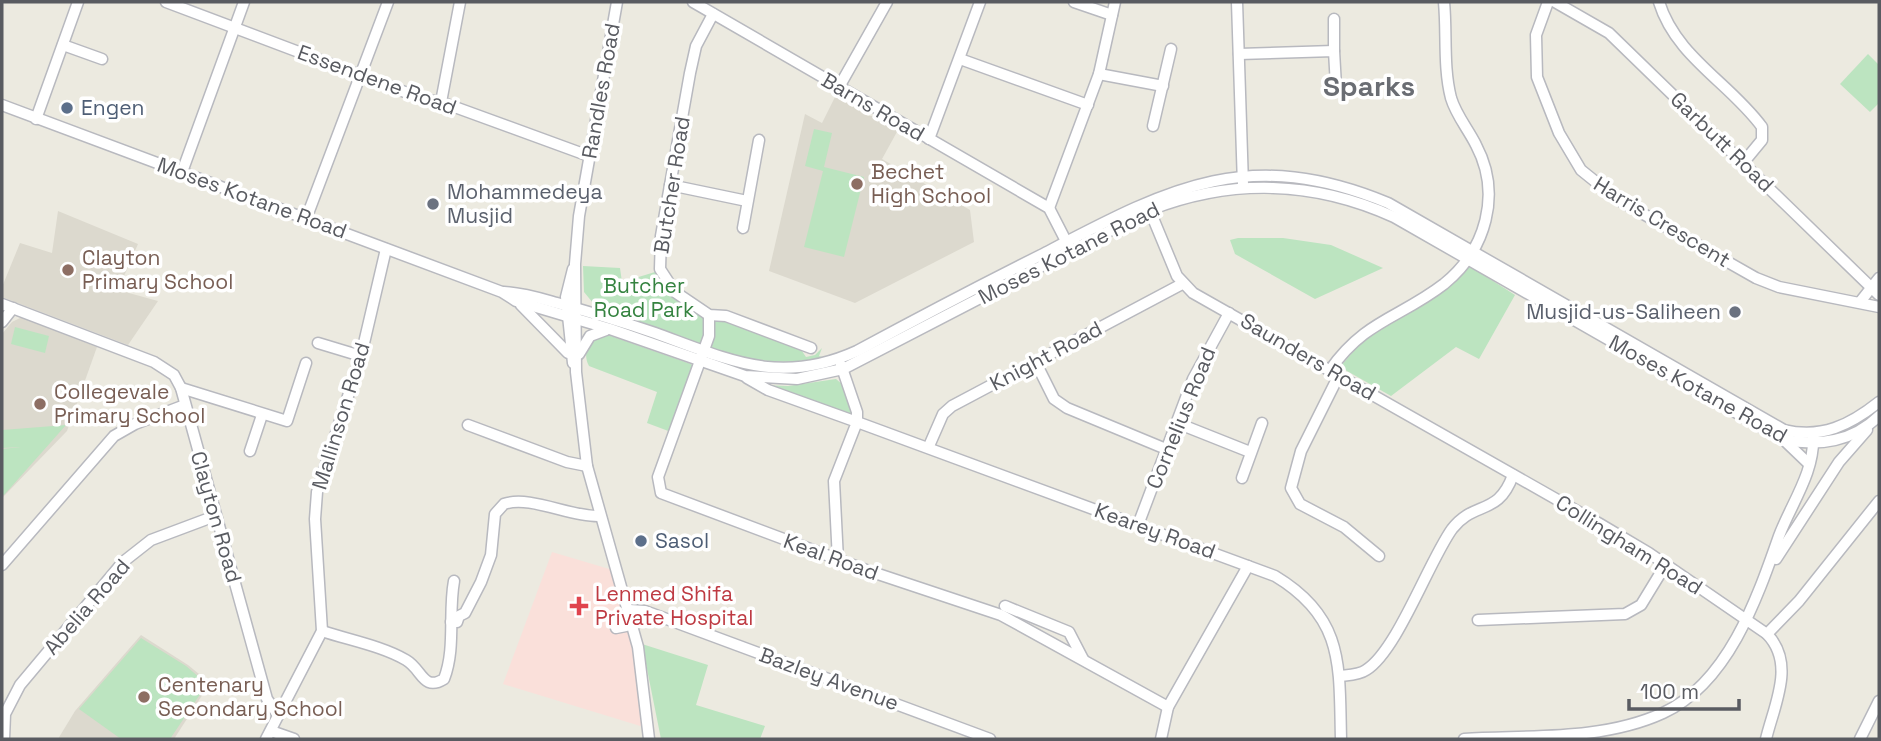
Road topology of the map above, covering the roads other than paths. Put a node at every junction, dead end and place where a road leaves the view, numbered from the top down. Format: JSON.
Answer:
{"nodes":[{"id":1,"x":78,"y":2,"type":"edge"},
{"id":2,"x":166,"y":2,"type":"edge"},
{"id":3,"x":244,"y":2,"type":"edge"},
{"id":4,"x":388,"y":2,"type":"edge"},
{"id":5,"x":460,"y":2,"type":"edge"},
{"id":6,"x":617,"y":2,"type":"edge"},
{"id":7,"x":693,"y":2,"type":"edge"},
{"id":8,"x":887,"y":2,"type":"edge"},
{"id":9,"x":980,"y":2,"type":"edge"},
{"id":10,"x":1074,"y":2,"type":"edge"},
{"id":11,"x":1115,"y":2,"type":"edge"},
{"id":12,"x":1237,"y":2,"type":"edge"},
{"id":13,"x":1444,"y":2,"type":"edge"},
{"id":14,"x":1548,"y":2,"type":"edge"},
{"id":15,"x":1555,"y":2,"type":"edge"},
{"id":16,"x":1659,"y":2,"type":"edge"},
{"id":17,"x":713,"y":14,"type":"junction"},
{"id":18,"x":1112,"y":15,"type":"junction"},
{"id":19,"x":1334,"y":19,"type":"dead end"},
{"id":20,"x":234,"y":28,"type":"junction"},
{"id":21,"x":63,"y":45,"type":"junction"},
{"id":22,"x":1171,"y":49,"type":"dead end"},
{"id":23,"x":1334,"y":51,"type":"junction"},
{"id":24,"x":1239,"y":54,"type":"junction"},
{"id":25,"x":102,"y":59,"type":"dead end"},
{"id":26,"x":960,"y":59,"type":"junction"},
{"id":27,"x":1100,"y":74,"type":"junction"},
{"id":28,"x":361,"y":75,"type":"junction"},
{"id":29,"x":1163,"y":86,"type":"junction"},
{"id":30,"x":1336,"y":86,"type":"dead end"},
{"id":31,"x":839,"y":88,"type":"junction"},
{"id":32,"x":441,"y":102,"type":"junction"},
{"id":33,"x":2,"y":105,"type":"edge"},
{"id":34,"x":1088,"y":105,"type":"junction"},
{"id":35,"x":36,"y":119,"type":"junction"},
{"id":36,"x":1153,"y":126,"type":"dead end"},
{"id":37,"x":929,"y":139,"type":"junction"},
{"id":38,"x":759,"y":140,"type":"dead end"},
{"id":39,"x":589,"y":156,"type":"junction"},
{"id":40,"x":1743,"y":163,"type":"junction"},
{"id":41,"x":182,"y":172,"type":"junction"},
{"id":42,"x":1243,"y":182,"type":"junction"},
{"id":43,"x":670,"y":185,"type":"junction"},
{"id":44,"x":747,"y":201,"type":"junction"},
{"id":45,"x":1148,"y":205,"type":"junction"},
{"id":46,"x":1049,"y":208,"type":"junction"},
{"id":47,"x":306,"y":219,"type":"junction"},
{"id":48,"x":743,"y":228,"type":"dead end"},
{"id":49,"x":1069,"y":246,"type":"junction"},
{"id":50,"x":386,"y":248,"type":"junction"},
{"id":51,"x":1470,"y":255,"type":"junction"},
{"id":52,"x":575,"y":264,"type":"junction"},
{"id":53,"x":569,"y":279,"type":"junction"},
{"id":54,"x":1182,"y":284,"type":"junction"},
{"id":55,"x":1877,"y":287,"type":"edge"},
{"id":56,"x":502,"y":292,"type":"junction"},
{"id":57,"x":542,"y":299,"type":"junction"},
{"id":58,"x":516,"y":301,"type":"junction"},
{"id":59,"x":1860,"y":302,"type":"junction"},
{"id":60,"x":2,"y":304,"type":"edge"},
{"id":61,"x":1879,"y":307,"type":"edge"},
{"id":62,"x":13,"y":308,"type":"junction"},
{"id":63,"x":572,"y":313,"type":"junction"},
{"id":64,"x":1230,"y":313,"type":"junction"},
{"id":65,"x":709,"y":315,"type":"junction"},
{"id":66,"x":2,"y":322,"type":"edge"},
{"id":67,"x":610,"y":329,"type":"junction"},
{"id":68,"x":318,"y":343,"type":"dead end"},
{"id":69,"x":811,"y":348,"type":"dead end"},
{"id":70,"x":361,"y":356,"type":"junction"},
{"id":71,"x":703,"y":356,"type":"junction"},
{"id":72,"x":1645,"y":356,"type":"junction"},
{"id":73,"x":575,"y":358,"type":"junction"},
{"id":74,"x":1035,"y":361,"type":"junction"},
{"id":75,"x":306,"y":363,"type":"dead end"},
{"id":76,"x":841,"y":364,"type":"junction"},
{"id":77,"x":1335,"y":373,"type":"junction"},
{"id":78,"x":745,"y":376,"type":"junction"},
{"id":79,"x":181,"y":388,"type":"junction"},
{"id":80,"x":1879,"y":402,"type":"edge"},
{"id":81,"x":185,"y":405,"type":"junction"},
{"id":82,"x":262,"y":415,"type":"junction"},
{"id":83,"x":1878,"y":418,"type":"edge"},
{"id":84,"x":857,"y":422,"type":"junction"},
{"id":85,"x":1177,"y":423,"type":"junction"},
{"id":86,"x":1262,"y":423,"type":"dead end"},
{"id":87,"x":468,"y":425,"type":"dead end"},
{"id":88,"x":1833,"y":436,"type":"junction"},
{"id":89,"x":1813,"y":438,"type":"junction"},
{"id":90,"x":1784,"y":440,"type":"junction"},
{"id":91,"x":929,"y":446,"type":"junction"},
{"id":92,"x":1166,"y":449,"type":"junction"},
{"id":93,"x":250,"y":451,"type":"dead end"},
{"id":94,"x":1250,"y":452,"type":"junction"},
{"id":95,"x":1839,"y":462,"type":"junction"},
{"id":96,"x":1809,"y":464,"type":"junction"},
{"id":97,"x":587,"y":466,"type":"junction"},
{"id":98,"x":1513,"y":475,"type":"junction"},
{"id":99,"x":1242,"y":478,"type":"dead end"},
{"id":100,"x":1879,"y":501,"type":"edge"},
{"id":101,"x":215,"y":516,"type":"junction"},
{"id":102,"x":600,"y":516,"type":"junction"},
{"id":103,"x":1138,"y":525,"type":"junction"},
{"id":104,"x":1379,"y":556,"type":"dead end"},
{"id":105,"x":838,"y":560,"type":"junction"},
{"id":106,"x":1665,"y":564,"type":"junction"},
{"id":107,"x":2,"y":565,"type":"edge"},
{"id":108,"x":1248,"y":566,"type":"junction"},
{"id":109,"x":1770,"y":566,"type":"junction"},
{"id":110,"x":454,"y":581,"type":"dead end"},
{"id":111,"x":1006,"y":606,"type":"dead end"},
{"id":112,"x":630,"y":615,"type":"junction"},
{"id":113,"x":1745,"y":617,"type":"junction"},
{"id":114,"x":1478,"y":620,"type":"dead end"},
{"id":115,"x":451,"y":622,"type":"junction"},
{"id":116,"x":616,"y":628,"type":"dead end"},
{"id":117,"x":323,"y":631,"type":"junction"},
{"id":118,"x":1767,"y":634,"type":"junction"},
{"id":119,"x":1083,"y":659,"type":"junction"},
{"id":120,"x":1340,"y":676,"type":"junction"},
{"id":121,"x":1879,"y":701,"type":"edge"},
{"id":122,"x":1168,"y":708,"type":"junction"},
{"id":123,"x":278,"y":715,"type":"junction"},
{"id":124,"x":269,"y":735,"type":"edge"},
{"id":125,"x":4,"y":739,"type":"edge"},
{"id":126,"x":294,"y":739,"type":"edge"},
{"id":127,"x":649,"y":739,"type":"edge"},
{"id":128,"x":989,"y":739,"type":"edge"},
{"id":129,"x":1161,"y":739,"type":"edge"},
{"id":130,"x":1341,"y":739,"type":"edge"},
{"id":131,"x":1464,"y":739,"type":"edge"},
{"id":132,"x":1766,"y":739,"type":"edge"},
{"id":133,"x":1860,"y":739,"type":"edge"}],
"edges":[{"from":1,"to":21,"type":"street"},
{"from":2,"to":20,"type":"street","name":"Essendene Road"},
{"from":3,"to":20,"type":"street"},
{"from":4,"to":28,"type":"street"},
{"from":5,"to":32,"type":"street"},
{"from":6,"to":39,"type":"street","name":"Randles Road"},
{"from":7,"to":17,"type":"street","name":"Barns Road"},
{"from":8,"to":31,"type":"street"},
{"from":9,"to":26,"type":"street"},
{"from":10,"to":18,"type":"street"},
{"from":11,"to":18,"type":"street"},
{"from":12,"to":24,"type":"street"},
{"from":13,"to":51,"type":"street"},
{"from":14,"to":59,"type":"street","name":"Harris Crescent"},
{"from":15,"to":40,"type":"street","name":"Garbutt Road"},
{"from":16,"to":40,"type":"street"},
{"from":17,"to":31,"type":"street","name":"Barns Road"},
{"from":17,"to":43,"type":"street","name":"Butcher Road"},
{"from":18,"to":27,"type":"street"},
{"from":19,"to":23,"type":"street"},
{"from":20,"to":28,"type":"street","name":"Essendene Road"},
{"from":20,"to":41,"type":"street"},
{"from":21,"to":25,"type":"street"},
{"from":21,"to":35,"type":"street"},
{"from":22,"to":29,"type":"street"},
{"from":23,"to":24,"type":"street"},
{"from":23,"to":30,"type":"street"},
{"from":24,"to":42,"type":"street"},
{"from":26,"to":34,"type":"street"},
{"from":26,"to":37,"type":"street"},
{"from":27,"to":29,"type":"street"},
{"from":27,"to":34,"type":"street"},
{"from":28,"to":32,"type":"street","name":"Essendene Road"},
{"from":28,"to":47,"type":"street"},
{"from":29,"to":36,"type":"street"},
{"from":31,"to":37,"type":"street","name":"Barns Road"},
{"from":32,"to":39,"type":"street","name":"Essendene Road"},
{"from":33,"to":35,"type":"street","name":"Moses Kotane Road"},
{"from":34,"to":46,"type":"street"},
{"from":35,"to":41,"type":"street","name":"Moses Kotane Road"},
{"from":37,"to":46,"type":"street","name":"Barns Road"},
{"from":38,"to":44,"type":"street"},
{"from":39,"to":52,"type":"street","name":"Randles Road"},
{"from":40,"to":55,"type":"street","name":"Garbutt Road"},
{"from":41,"to":47,"type":"street","name":"Moses Kotane Road"},
{"from":42,"to":45,"type":"street","name":"Moses Kotane Road"},
{"from":42,"to":51,"type":"street","name":"Moses Kotane Road"},
{"from":43,"to":44,"type":"street"},
{"from":43,"to":65,"type":"street","name":"Butcher Road"},
{"from":44,"to":48,"type":"street"},
{"from":45,"to":49,"type":"street","name":"Moses Kotane Road"},
{"from":45,"to":54,"type":"street"},
{"from":46,"to":49,"type":"street"},
{"from":47,"to":50,"type":"street","name":"Moses Kotane Road"},
{"from":49,"to":76,"type":"street","name":"Moses Kotane Road"},
{"from":50,"to":56,"type":"street","name":"Moses Kotane Road"},
{"from":50,"to":70,"type":"street","name":"Mallinson Road"},
{"from":51,"to":72,"type":"street","name":"Moses Kotane Road"},
{"from":51,"to":77,"type":"street"},
{"from":52,"to":53,"type":"street","name":"Randles Road"},
{"from":52,"to":63,"type":"street","name":"Randles Road"},
{"from":53,"to":57,"type":"street"},
{"from":53,"to":63,"type":"street","name":"Randles Road"},
{"from":54,"to":64,"type":"street","name":"Saunders Road"},
{"from":54,"to":74,"type":"street","name":"Knight Road"},
{"from":55,"to":59,"type":"street"},
{"from":56,"to":57,"type":"street","name":"Moses Kotane Road"},
{"from":56,"to":58,"type":"street","name":"Moses Kotane Road"},
{"from":57,"to":63,"type":"street","name":"Moses Kotane Road"},
{"from":58,"to":63,"type":"street","name":"Moses Kotane Road"},
{"from":58,"to":73,"type":"street"},
{"from":59,"to":61,"type":"street","name":"Harris Crescent"},
{"from":60,"to":62,"type":"street"},
{"from":62,"to":66,"type":"street"},
{"from":62,"to":79,"type":"street"},
{"from":63,"to":67,"type":"street","name":"Moses Kotane Road"},
{"from":63,"to":71,"type":"street","name":"Moses Kotane Road"},
{"from":63,"to":73,"type":"street","name":"Randles Road"},
{"from":64,"to":77,"type":"street","name":"Saunders Road"},
{"from":64,"to":85,"type":"street","name":"Cornelius Road"},
{"from":65,"to":69,"type":"street","name":"Butcher Road"},
{"from":65,"to":71,"type":"street","name":"Keal Road"},
{"from":67,"to":71,"type":"street","name":"Moses Kotane Road"},
{"from":67,"to":73,"type":"street"},
{"from":68,"to":70,"type":"street"},
{"from":70,"to":117,"type":"street","name":"Mallinson Road"},
{"from":71,"to":76,"type":"street","name":"Moses Kotane Road"},
{"from":71,"to":78,"type":"street","name":"Moses Kotane Road"},
{"from":71,"to":105,"type":"street","name":"Keal Road"},
{"from":72,"to":89,"type":"street","name":"Moses Kotane Road"},
{"from":72,"to":90,"type":"street","name":"Moses Kotane Road"},
{"from":73,"to":97,"type":"street","name":"Randles Road"},
{"from":74,"to":91,"type":"street","name":"Knight Road"},
{"from":74,"to":92,"type":"street"},
{"from":75,"to":82,"type":"street"},
{"from":76,"to":78,"type":"street","name":"Moses Kotane Road"},
{"from":76,"to":84,"type":"street"},
{"from":77,"to":98,"type":"street","name":"Saunders Road"},
{"from":77,"to":104,"type":"street"},
{"from":78,"to":84,"type":"street","name":"Kearey Road"},
{"from":79,"to":81,"type":"street","name":"Clayton Road"},
{"from":79,"to":82,"type":"street"},
{"from":80,"to":88,"type":"street"},
{"from":81,"to":101,"type":"street","name":"Clayton Road"},
{"from":81,"to":107,"type":"street"},
{"from":82,"to":93,"type":"street"},
{"from":83,"to":88,"type":"street"},
{"from":83,"to":95,"type":"street"},
{"from":84,"to":91,"type":"street","name":"Kearey Road"},
{"from":84,"to":105,"type":"street"},
{"from":85,"to":92,"type":"street","name":"Cornelius Road"},
{"from":85,"to":94,"type":"street"},
{"from":86,"to":94,"type":"street"},
{"from":87,"to":97,"type":"street"},
{"from":88,"to":89,"type":"street"},
{"from":88,"to":95,"type":"street"},
{"from":89,"to":90,"type":"street","name":"Moses Kotane Road"},
{"from":89,"to":96,"type":"street"},
{"from":90,"to":96,"type":"street"},
{"from":91,"to":103,"type":"street","name":"Kearey Road"},
{"from":92,"to":103,"type":"street","name":"Cornelius Road"},
{"from":94,"to":99,"type":"street"},
{"from":95,"to":109,"type":"street"},
{"from":96,"to":109,"type":"street"},
{"from":97,"to":102,"type":"street","name":"Randles Road"},
{"from":98,"to":106,"type":"street","name":"Collingham Road"},
{"from":98,"to":120,"type":"street"},
{"from":100,"to":118,"type":"street"},
{"from":101,"to":123,"type":"street","name":"Clayton Road"},
{"from":101,"to":125,"type":"street","name":"Abelia Road"},
{"from":102,"to":112,"type":"street","name":"Randles Road"},
{"from":102,"to":115,"type":"street"},
{"from":103,"to":108,"type":"street","name":"Kearey Road"},
{"from":105,"to":119,"type":"street","name":"Keal Road"},
{"from":106,"to":113,"type":"street","name":"Collingham Road"},
{"from":106,"to":114,"type":"street"},
{"from":108,"to":120,"type":"street","name":"Kearey Road"},
{"from":108,"to":122,"type":"street"},
{"from":109,"to":113,"type":"street"},
{"from":110,"to":115,"type":"street"},
{"from":111,"to":119,"type":"street"},
{"from":112,"to":116,"type":"street"},
{"from":112,"to":127,"type":"street","name":"Randles Road"},
{"from":112,"to":128,"type":"street","name":"Bazley Avenue"},
{"from":113,"to":118,"type":"street","name":"Collingham Road"},
{"from":113,"to":131,"type":"street"},
{"from":115,"to":117,"type":"street"},
{"from":117,"to":123,"type":"street"},
{"from":118,"to":132,"type":"street"},
{"from":119,"to":122,"type":"street","name":"Keal Road"},
{"from":120,"to":130,"type":"street","name":"Kearey Road"},
{"from":121,"to":133,"type":"street"},
{"from":122,"to":129,"type":"street"},
{"from":123,"to":124,"type":"street"},
{"from":124,"to":126,"type":"street"}]}
